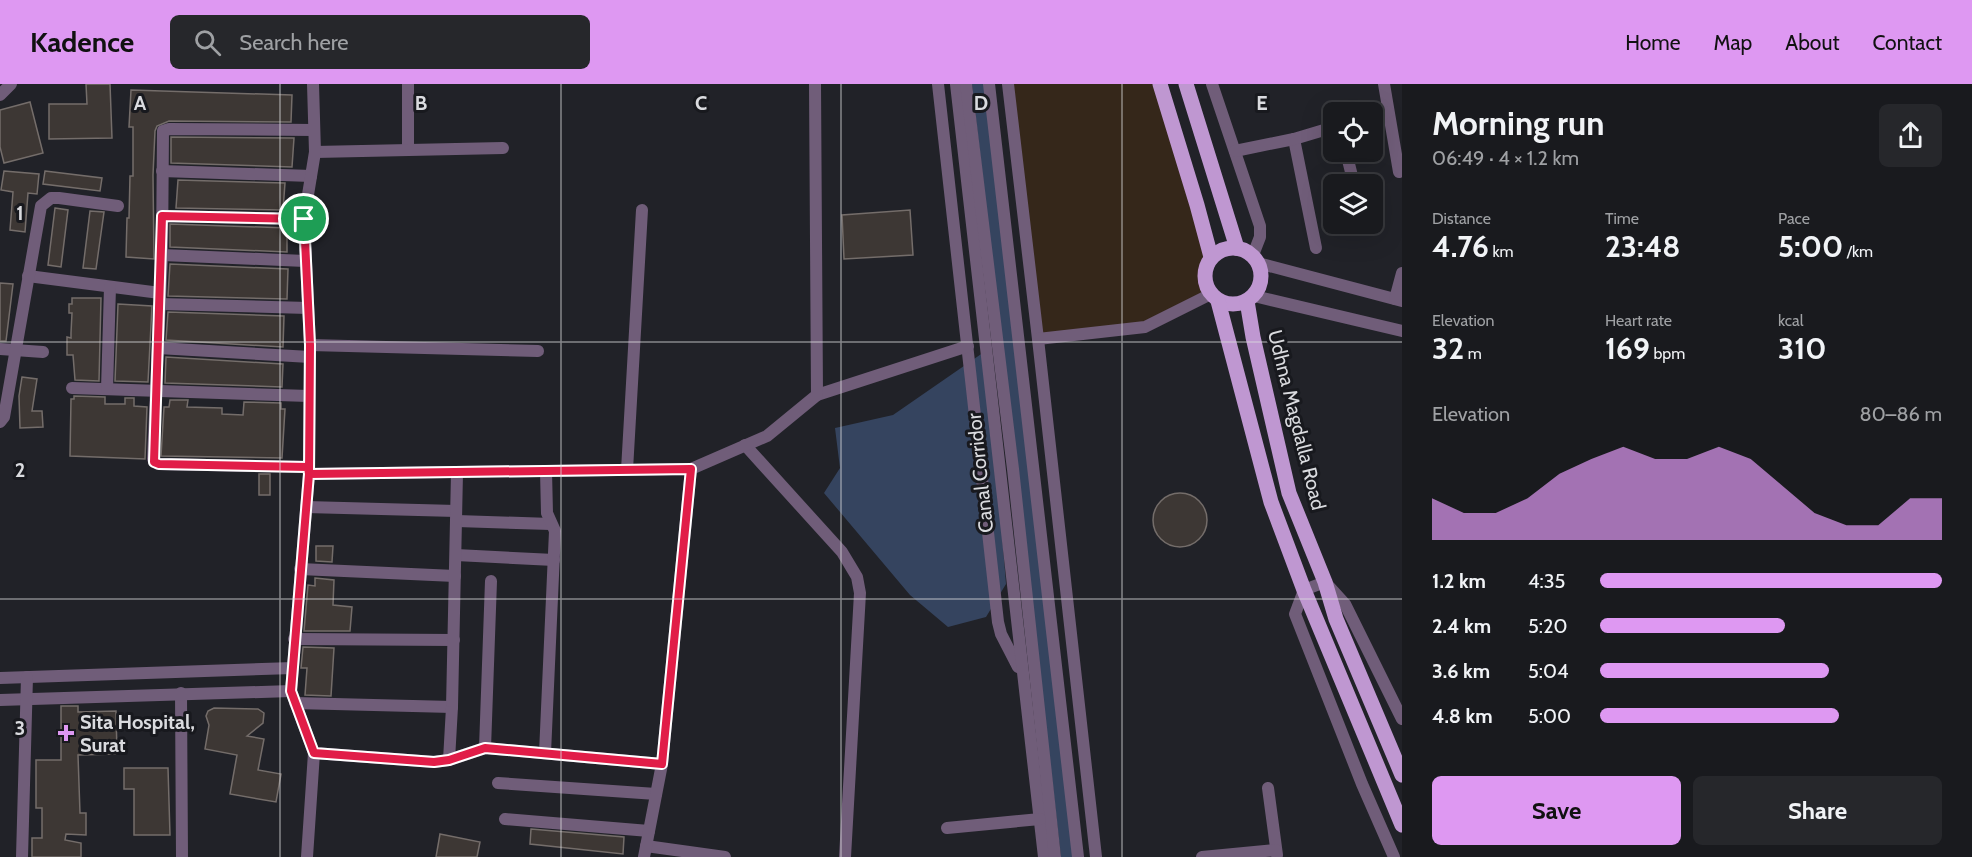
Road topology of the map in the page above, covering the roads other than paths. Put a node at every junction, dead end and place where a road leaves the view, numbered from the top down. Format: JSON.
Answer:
{"nodes":[{"id":1,"x":11,"y":84,"type":"edge"},
{"id":2,"x":313,"y":84,"type":"edge"},
{"id":3,"x":408,"y":84,"type":"edge"},
{"id":4,"x":814,"y":84,"type":"edge"},
{"id":5,"x":938,"y":84,"type":"edge"},
{"id":6,"x":956,"y":84,"type":"edge"},
{"id":7,"x":966,"y":84,"type":"edge"},
{"id":8,"x":989,"y":84,"type":"edge"},
{"id":9,"x":1008,"y":84,"type":"edge"},
{"id":10,"x":1161,"y":84,"type":"edge"},
{"id":11,"x":1186,"y":84,"type":"edge"},
{"id":12,"x":1212,"y":84,"type":"edge"},
{"id":13,"x":1384,"y":84,"type":"edge"},
{"id":14,"x":0,"y":95,"type":"edge"},
{"id":15,"x":1388,"y":112,"type":"junction"},
{"id":16,"x":1383,"y":114,"type":"edge"},
{"id":17,"x":314,"y":130,"type":"junction"},
{"id":18,"x":1323,"y":130,"type":"edge"},
{"id":19,"x":1294,"y":139,"type":"junction"},
{"id":20,"x":503,"y":148,"type":"dead end"},
{"id":21,"x":408,"y":150,"type":"junction"},
{"id":22,"x":1235,"y":151,"type":"junction"},
{"id":23,"x":315,"y":152,"type":"junction"},
{"id":24,"x":162,"y":171,"type":"junction"},
{"id":25,"x":1399,"y":172,"type":"dead end"},
{"id":26,"x":311,"y":176,"type":"junction"},
{"id":27,"x":118,"y":206,"type":"dead end"},
{"id":28,"x":642,"y":210,"type":"dead end"},
{"id":29,"x":162,"y":216,"type":"junction"},
{"id":30,"x":304,"y":219,"type":"junction"},
{"id":31,"x":1238,"y":248,"type":"junction"},
{"id":32,"x":1316,"y":248,"type":"dead end"},
{"id":33,"x":162,"y":255,"type":"junction"},
{"id":34,"x":1210,"y":257,"type":"junction"},
{"id":35,"x":1256,"y":259,"type":"junction"},
{"id":36,"x":305,"y":261,"type":"junction"},
{"id":37,"x":1402,"y":273,"type":"edge"},
{"id":38,"x":28,"y":276,"type":"junction"},
{"id":39,"x":110,"y":287,"type":"junction"},
{"id":40,"x":160,"y":298,"type":"junction"},
{"id":41,"x":1214,"y":298,"type":"junction"},
{"id":42,"x":1250,"y":298,"type":"junction"},
{"id":43,"x":1399,"y":300,"type":"edge"},
{"id":44,"x":308,"y":308,"type":"junction"},
{"id":45,"x":1402,"y":331,"type":"edge"},
{"id":46,"x":1038,"y":339,"type":"junction"},
{"id":47,"x":968,"y":346,"type":"junction"},
{"id":48,"x":158,"y":348,"type":"junction"},
{"id":49,"x":0,"y":349,"type":"edge"},
{"id":50,"x":17,"y":350,"type":"junction"},
{"id":51,"x":310,"y":351,"type":"junction"},
{"id":52,"x":538,"y":351,"type":"dead end"},
{"id":53,"x":43,"y":352,"type":"dead end"},
{"id":54,"x":72,"y":388,"type":"dead end"},
{"id":55,"x":107,"y":389,"type":"junction"},
{"id":56,"x":156,"y":391,"type":"junction"},
{"id":57,"x":817,"y":395,"type":"junction"},
{"id":58,"x":309,"y":396,"type":"junction"},
{"id":59,"x":0,"y":422,"type":"edge"},
{"id":60,"x":746,"y":445,"type":"junction"},
{"id":61,"x":691,"y":469,"type":"junction"},
{"id":62,"x":627,"y":470,"type":"junction"},
{"id":63,"x":309,"y":471,"type":"junction"},
{"id":64,"x":546,"y":471,"type":"junction"},
{"id":65,"x":457,"y":473,"type":"junction"},
{"id":66,"x":306,"y":507,"type":"junction"},
{"id":67,"x":456,"y":516,"type":"junction"},
{"id":68,"x":551,"y":524,"type":"junction"},
{"id":69,"x":456,"y":555,"type":"junction"},
{"id":70,"x":554,"y":560,"type":"junction"},
{"id":71,"x":300,"y":568,"type":"junction"},
{"id":72,"x":455,"y":576,"type":"junction"},
{"id":73,"x":491,"y":581,"type":"dead end"},
{"id":74,"x":1324,"y":582,"type":"junction"},
{"id":75,"x":1304,"y":590,"type":"junction"},
{"id":76,"x":294,"y":639,"type":"junction"},
{"id":77,"x":454,"y":640,"type":"junction"},
{"id":78,"x":293,"y":668,"type":"junction"},
{"id":79,"x":1022,"y":676,"type":"junction"},
{"id":80,"x":27,"y":677,"type":"junction"},
{"id":81,"x":0,"y":678,"type":"edge"},
{"id":82,"x":182,"y":693,"type":"junction"},
{"id":83,"x":293,"y":697,"type":"junction"},
{"id":84,"x":27,"y":699,"type":"junction"},
{"id":85,"x":0,"y":700,"type":"edge"},
{"id":86,"x":452,"y":707,"type":"junction"},
{"id":87,"x":1402,"y":719,"type":"edge"},
{"id":88,"x":485,"y":748,"type":"junction"},
{"id":89,"x":314,"y":753,"type":"junction"},
{"id":90,"x":545,"y":753,"type":"junction"},
{"id":91,"x":449,"y":760,"type":"junction"},
{"id":92,"x":662,"y":764,"type":"junction"},
{"id":93,"x":1402,"y":775,"type":"edge"},
{"id":94,"x":498,"y":783,"type":"dead end"},
{"id":95,"x":1268,"y":788,"type":"dead end"},
{"id":96,"x":656,"y":794,"type":"junction"},
{"id":97,"x":505,"y":819,"type":"dead end"},
{"id":98,"x":1040,"y":819,"type":"junction"},
{"id":99,"x":1402,"y":825,"type":"edge"},
{"id":100,"x":947,"y":828,"type":"dead end"},
{"id":101,"x":649,"y":831,"type":"junction"},
{"id":102,"x":645,"y":851,"type":"edge"},
{"id":103,"x":1277,"y":853,"type":"edge"},
{"id":104,"x":22,"y":857,"type":"edge"},
{"id":105,"x":182,"y":857,"type":"edge"},
{"id":106,"x":307,"y":857,"type":"edge"},
{"id":107,"x":724,"y":857,"type":"edge"},
{"id":108,"x":845,"y":857,"type":"edge"},
{"id":109,"x":1044,"y":857,"type":"edge"},
{"id":110,"x":1055,"y":857,"type":"edge"},
{"id":111,"x":1078,"y":857,"type":"edge"},
{"id":112,"x":1096,"y":857,"type":"edge"},
{"id":113,"x":1202,"y":857,"type":"edge"},
{"id":114,"x":1394,"y":857,"type":"edge"}],
"edges":[{"from":1,"to":14,"type":"street"},
{"from":2,"to":17,"type":"street"},
{"from":3,"to":21,"type":"street"},
{"from":4,"to":57,"type":"street"},
{"from":5,"to":47,"type":"street"},
{"from":6,"to":79,"type":"street","name":"Canal Corridor"},
{"from":7,"to":110,"type":"street"},
{"from":8,"to":111,"type":"street"},
{"from":9,"to":46,"type":"street"},
{"from":10,"to":34,"type":"main road"},
{"from":11,"to":31,"type":"main road"},
{"from":12,"to":22,"type":"street"},
{"from":13,"to":15,"type":"street"},
{"from":15,"to":16,"type":"street"},
{"from":15,"to":25,"type":"street"},
{"from":17,"to":23,"type":"street"},
{"from":17,"to":24,"type":"street"},
{"from":18,"to":19,"type":"street"},
{"from":19,"to":22,"type":"street"},
{"from":19,"to":32,"type":"street"},
{"from":20,"to":21,"type":"street"},
{"from":21,"to":23,"type":"street"},
{"from":22,"to":35,"type":"street"},
{"from":23,"to":26,"type":"street"},
{"from":24,"to":26,"type":"street"},
{"from":24,"to":29,"type":"street"},
{"from":26,"to":30,"type":"street"},
{"from":27,"to":38,"type":"street"},
{"from":28,"to":62,"type":"street"},
{"from":29,"to":30,"type":"street"},
{"from":29,"to":33,"type":"street"},
{"from":30,"to":36,"type":"street"},
{"from":31,"to":34,"type":"main road"},
{"from":31,"to":35,"type":"main road"},
{"from":33,"to":36,"type":"street"},
{"from":33,"to":40,"type":"street"},
{"from":34,"to":41,"type":"main road"},
{"from":35,"to":42,"type":"main road","name":"Udhna Magdalla Road"},
{"from":35,"to":43,"type":"street"},
{"from":36,"to":44,"type":"street"},
{"from":37,"to":43,"type":"street"},
{"from":38,"to":39,"type":"street"},
{"from":38,"to":50,"type":"street"},
{"from":39,"to":40,"type":"street"},
{"from":39,"to":55,"type":"street"},
{"from":40,"to":44,"type":"street"},
{"from":40,"to":48,"type":"street"},
{"from":41,"to":42,"type":"main road"},
{"from":41,"to":46,"type":"street"},
{"from":41,"to":75,"type":"main road"},
{"from":42,"to":45,"type":"street"},
{"from":42,"to":74,"type":"main road","name":"Udhna Magdalla Road"},
{"from":44,"to":51,"type":"street"},
{"from":46,"to":112,"type":"street"},
{"from":47,"to":57,"type":"street"},
{"from":47,"to":79,"type":"street"},
{"from":48,"to":51,"type":"street"},
{"from":48,"to":56,"type":"street"},
{"from":49,"to":50,"type":"street"},
{"from":50,"to":53,"type":"street"},
{"from":50,"to":59,"type":"street"},
{"from":51,"to":52,"type":"street"},
{"from":51,"to":58,"type":"street"},
{"from":54,"to":55,"type":"street"},
{"from":55,"to":56,"type":"street"},
{"from":56,"to":58,"type":"street"},
{"from":56,"to":63,"type":"street"},
{"from":57,"to":60,"type":"street"},
{"from":58,"to":63,"type":"street"},
{"from":60,"to":61,"type":"street"},
{"from":60,"to":108,"type":"street"},
{"from":61,"to":62,"type":"street"},
{"from":61,"to":92,"type":"street"},
{"from":62,"to":64,"type":"street"},
{"from":63,"to":65,"type":"street"},
{"from":63,"to":66,"type":"street"},
{"from":64,"to":65,"type":"street"},
{"from":64,"to":68,"type":"street"},
{"from":65,"to":67,"type":"street"},
{"from":66,"to":67,"type":"street"},
{"from":66,"to":71,"type":"street"},
{"from":67,"to":68,"type":"street"},
{"from":67,"to":69,"type":"street"},
{"from":68,"to":70,"type":"street"},
{"from":69,"to":70,"type":"street"},
{"from":69,"to":72,"type":"street"},
{"from":70,"to":90,"type":"street"},
{"from":71,"to":72,"type":"street"},
{"from":71,"to":76,"type":"street"},
{"from":72,"to":77,"type":"street"},
{"from":73,"to":88,"type":"street"},
{"from":74,"to":75,"type":"street"},
{"from":74,"to":87,"type":"street"},
{"from":74,"to":93,"type":"main road","name":"Udhna Magdalla Road"},
{"from":75,"to":99,"type":"main road"},
{"from":75,"to":114,"type":"street"},
{"from":76,"to":77,"type":"street"},
{"from":76,"to":78,"type":"street"},
{"from":77,"to":86,"type":"street"},
{"from":78,"to":80,"type":"street"},
{"from":78,"to":83,"type":"street"},
{"from":79,"to":98,"type":"street","name":"Canal Corridor"},
{"from":80,"to":81,"type":"street"},
{"from":80,"to":84,"type":"street"},
{"from":82,"to":83,"type":"street"},
{"from":82,"to":84,"type":"street"},
{"from":82,"to":105,"type":"street"},
{"from":83,"to":86,"type":"street"},
{"from":83,"to":89,"type":"street"},
{"from":84,"to":85,"type":"street"},
{"from":84,"to":104,"type":"street"},
{"from":86,"to":91,"type":"street"},
{"from":88,"to":90,"type":"street"},
{"from":88,"to":91,"type":"street"},
{"from":89,"to":91,"type":"street"},
{"from":89,"to":106,"type":"street"},
{"from":90,"to":92,"type":"street"},
{"from":92,"to":96,"type":"street"},
{"from":94,"to":96,"type":"street"},
{"from":95,"to":103,"type":"street"},
{"from":96,"to":101,"type":"street"},
{"from":97,"to":101,"type":"street"},
{"from":98,"to":100,"type":"street"},
{"from":98,"to":109,"type":"street","name":"Canal Corridor"},
{"from":101,"to":102,"type":"street"},
{"from":102,"to":107,"type":"street"},
{"from":103,"to":113,"type":"street"}]}
